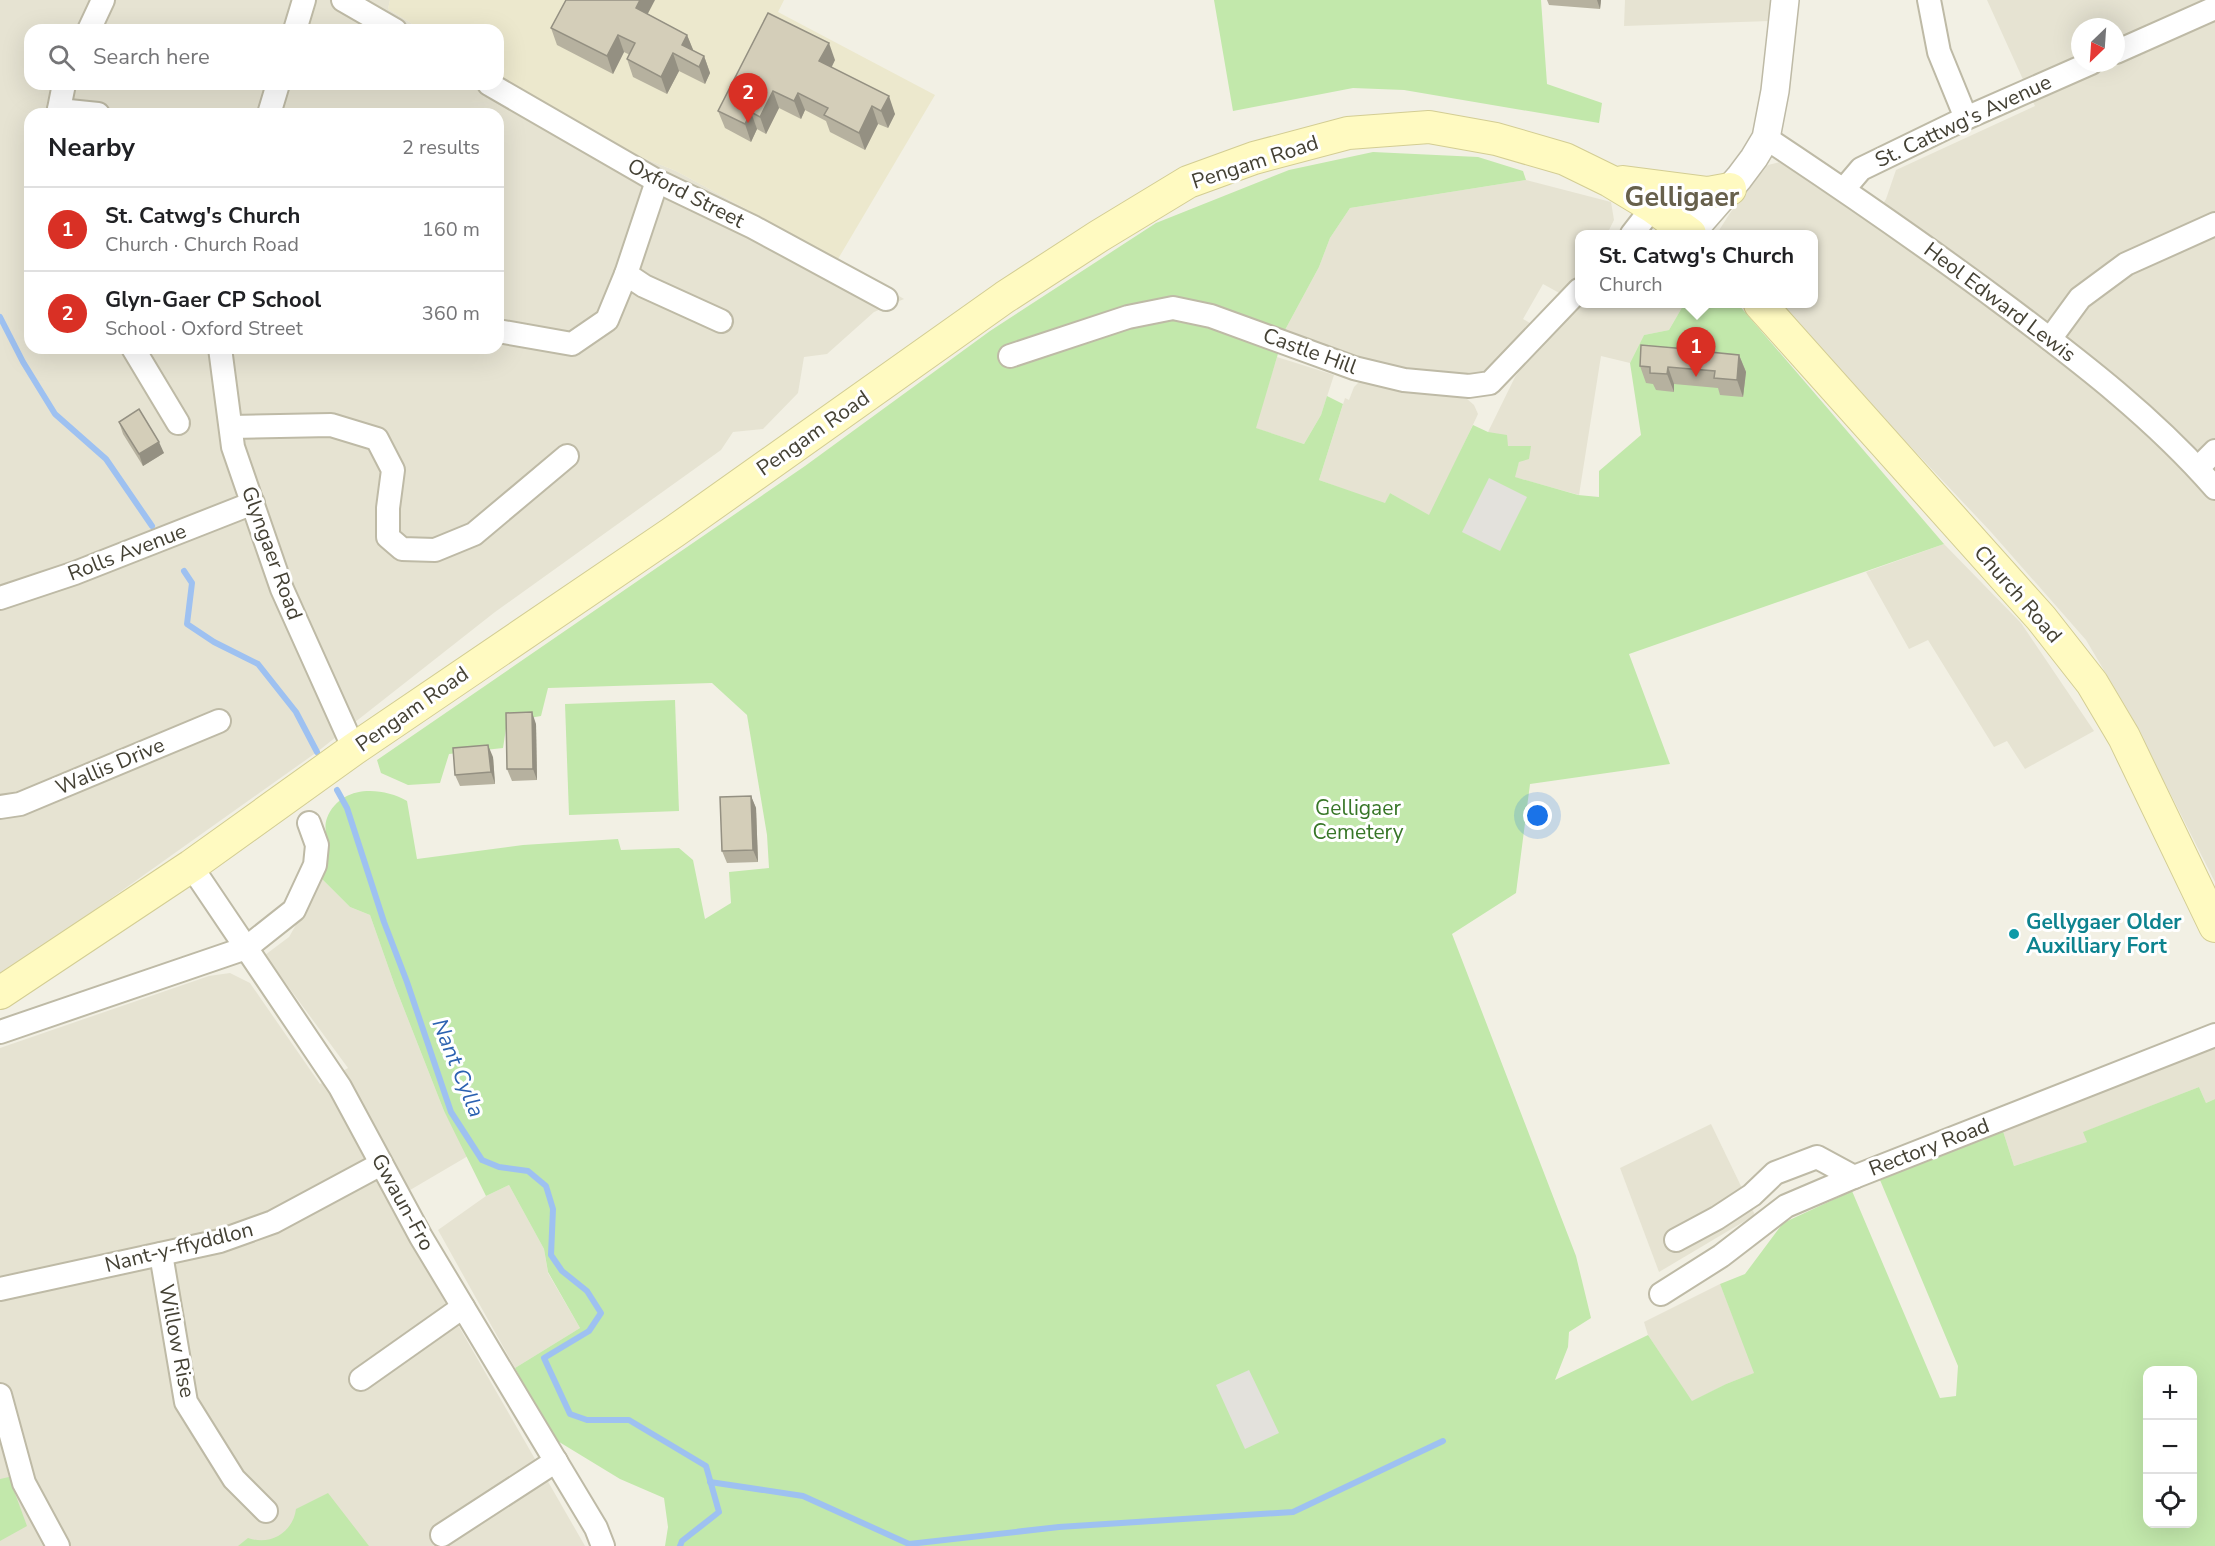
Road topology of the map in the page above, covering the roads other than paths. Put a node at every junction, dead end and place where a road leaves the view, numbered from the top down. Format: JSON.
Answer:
{"nodes":[{"id":1,"x":103,"y":0,"type":"edge"},
{"id":2,"x":304,"y":0,"type":"edge"},
{"id":3,"x":343,"y":0,"type":"edge"},
{"id":4,"x":1785,"y":0,"type":"edge"},
{"id":5,"x":1929,"y":0,"type":"edge"},
{"id":6,"x":2215,"y":8,"type":"edge"},
{"id":7,"x":92,"y":24,"type":"edge"},
{"id":8,"x":297,"y":24,"type":"edge"},
{"id":9,"x":385,"y":24,"type":"edge"},
{"id":10,"x":2125,"y":48,"type":"edge"},
{"id":11,"x":2071,"y":72,"type":"edge"},
{"id":12,"x":63,"y":90,"type":"edge"},
{"id":13,"x":276,"y":90,"type":"edge"},
{"id":14,"x":499,"y":90,"type":"edge"},
{"id":15,"x":59,"y":108,"type":"edge"},
{"id":16,"x":271,"y":108,"type":"edge"},
{"id":17,"x":1966,"y":118,"type":"junction"},
{"id":18,"x":1766,"y":138,"type":"junction"},
{"id":19,"x":657,"y":181,"type":"junction"},
{"id":20,"x":1610,"y":181,"type":"junction"},
{"id":21,"x":1730,"y":189,"type":"junction"},
{"id":22,"x":1844,"y":189,"type":"junction"},
{"id":23,"x":1653,"y":207,"type":"junction"},
{"id":24,"x":2215,"y":224,"type":"edge"},
{"id":25,"x":1635,"y":230,"type":"edge"},
{"id":26,"x":1685,"y":230,"type":"edge"},
{"id":27,"x":1694,"y":230,"type":"edge"},
{"id":28,"x":626,"y":274,"type":"junction"},
{"id":29,"x":1575,"y":294,"type":"edge"},
{"id":30,"x":886,"y":299,"type":"dead end"},
{"id":31,"x":1764,"y":308,"type":"edge"},
{"id":32,"x":721,"y":321,"type":"dead end"},
{"id":33,"x":504,"y":332,"type":"edge"},
{"id":34,"x":2050,"y":339,"type":"junction"},
{"id":35,"x":137,"y":354,"type":"edge"},
{"id":36,"x":221,"y":354,"type":"edge"},
{"id":37,"x":1010,"y":356,"type":"dead end"},
{"id":38,"x":178,"y":423,"type":"dead end"},
{"id":39,"x":231,"y":427,"type":"junction"},
{"id":40,"x":2215,"y":451,"type":"edge"},
{"id":41,"x":567,"y":456,"type":"dead end"},
{"id":42,"x":2198,"y":468,"type":"junction"},
{"id":43,"x":2215,"y":488,"type":"edge"},
{"id":44,"x":253,"y":503,"type":"junction"},
{"id":45,"x":0,"y":598,"type":"edge"},
{"id":46,"x":219,"y":721,"type":"dead end"},
{"id":47,"x":354,"y":749,"type":"junction"},
{"id":48,"x":0,"y":807,"type":"edge"},
{"id":49,"x":309,"y":823,"type":"dead end"},
{"id":50,"x":191,"y":866,"type":"junction"},
{"id":51,"x":2215,"y":926,"type":"edge"},
{"id":52,"x":246,"y":948,"type":"junction"},
{"id":53,"x":0,"y":993,"type":"edge"},
{"id":54,"x":0,"y":1032,"type":"edge"},
{"id":55,"x":2215,"y":1035,"type":"edge"},
{"id":56,"x":381,"y":1164,"type":"junction"},
{"id":57,"x":1854,"y":1177,"type":"junction"},
{"id":58,"x":1676,"y":1240,"type":"dead end"},
{"id":59,"x":161,"y":1254,"type":"junction"},
{"id":60,"x":0,"y":1289,"type":"edge"},
{"id":61,"x":1661,"y":1294,"type":"dead end"},
{"id":62,"x":464,"y":1307,"type":"junction"},
{"id":63,"x":361,"y":1379,"type":"dead end"},
{"id":64,"x":0,"y":1395,"type":"edge"},
{"id":65,"x":556,"y":1461,"type":"junction"},
{"id":66,"x":266,"y":1511,"type":"dead end"},
{"id":67,"x":442,"y":1535,"type":"dead end"},
{"id":68,"x":58,"y":1546,"type":"edge"},
{"id":69,"x":603,"y":1546,"type":"edge"}],
"edges":[{"from":1,"to":7,"type":"street"},
{"from":2,"to":8,"type":"street"},
{"from":3,"to":9,"type":"street"},
{"from":4,"to":18,"type":"street"},
{"from":5,"to":17,"type":"street"},
{"from":6,"to":10,"type":"street"},
{"from":11,"to":17,"type":"street","name":"St. Cattwg's Avenue"},
{"from":12,"to":15,"type":"street"},
{"from":13,"to":16,"type":"street"},
{"from":14,"to":19,"type":"street","name":"Oxford Street"},
{"from":17,"to":22,"type":"street","name":"St. Cattwg's Avenue"},
{"from":18,"to":21,"type":"street"},
{"from":18,"to":22,"type":"street","name":"Heol Edward Lewis"},
{"from":19,"to":28,"type":"street"},
{"from":19,"to":30,"type":"street","name":"Oxford Street"},
{"from":20,"to":21,"type":"main road"},
{"from":20,"to":23,"type":"main road","name":"Pengam Road"},
{"from":20,"to":47,"type":"main road","name":"Pengam Road"},
{"from":21,"to":27,"type":"street"},
{"from":22,"to":34,"type":"street","name":"Heol Edward Lewis"},
{"from":23,"to":25,"type":"street"},
{"from":23,"to":26,"type":"main road","name":"Pengam Road"},
{"from":24,"to":34,"type":"street"},
{"from":28,"to":32,"type":"street"},
{"from":28,"to":33,"type":"street"},
{"from":29,"to":37,"type":"street","name":"Castle Hill"},
{"from":31,"to":51,"type":"main road","name":"Church Road"},
{"from":34,"to":42,"type":"street","name":"Heol Edward Lewis"},
{"from":35,"to":38,"type":"street"},
{"from":36,"to":39,"type":"street","name":"Glyngaer Road"},
{"from":39,"to":41,"type":"street"},
{"from":39,"to":44,"type":"street","name":"Glyngaer Road"},
{"from":40,"to":42,"type":"street"},
{"from":42,"to":43,"type":"street","name":"Heol Edward Lewis"},
{"from":44,"to":45,"type":"street","name":"Rolls Avenue"},
{"from":44,"to":47,"type":"street","name":"Glyngaer Road"},
{"from":46,"to":48,"type":"street","name":"Wallis Drive"},
{"from":47,"to":50,"type":"main road","name":"Pengam Road"},
{"from":49,"to":52,"type":"street"},
{"from":50,"to":52,"type":"street","name":"Gwaun-Fro"},
{"from":50,"to":53,"type":"main road","name":"Pengam Road"},
{"from":52,"to":54,"type":"street"},
{"from":52,"to":56,"type":"street","name":"Gwaun-Fro"},
{"from":55,"to":57,"type":"street","name":"Rectory Road"},
{"from":56,"to":59,"type":"street","name":"Nant-y-ffyddlon"},
{"from":56,"to":62,"type":"street","name":"Gwaun-Fro"},
{"from":57,"to":58,"type":"street"},
{"from":57,"to":61,"type":"street","name":"Rectory Road"},
{"from":59,"to":60,"type":"street","name":"Nant-y-ffyddlon"},
{"from":59,"to":66,"type":"street","name":"Willow Rise"},
{"from":62,"to":63,"type":"street"},
{"from":62,"to":65,"type":"street","name":"Gwaun-Fro"},
{"from":64,"to":68,"type":"street"},
{"from":65,"to":67,"type":"street"},
{"from":65,"to":69,"type":"street","name":"Gwaun-Fro"}]}
